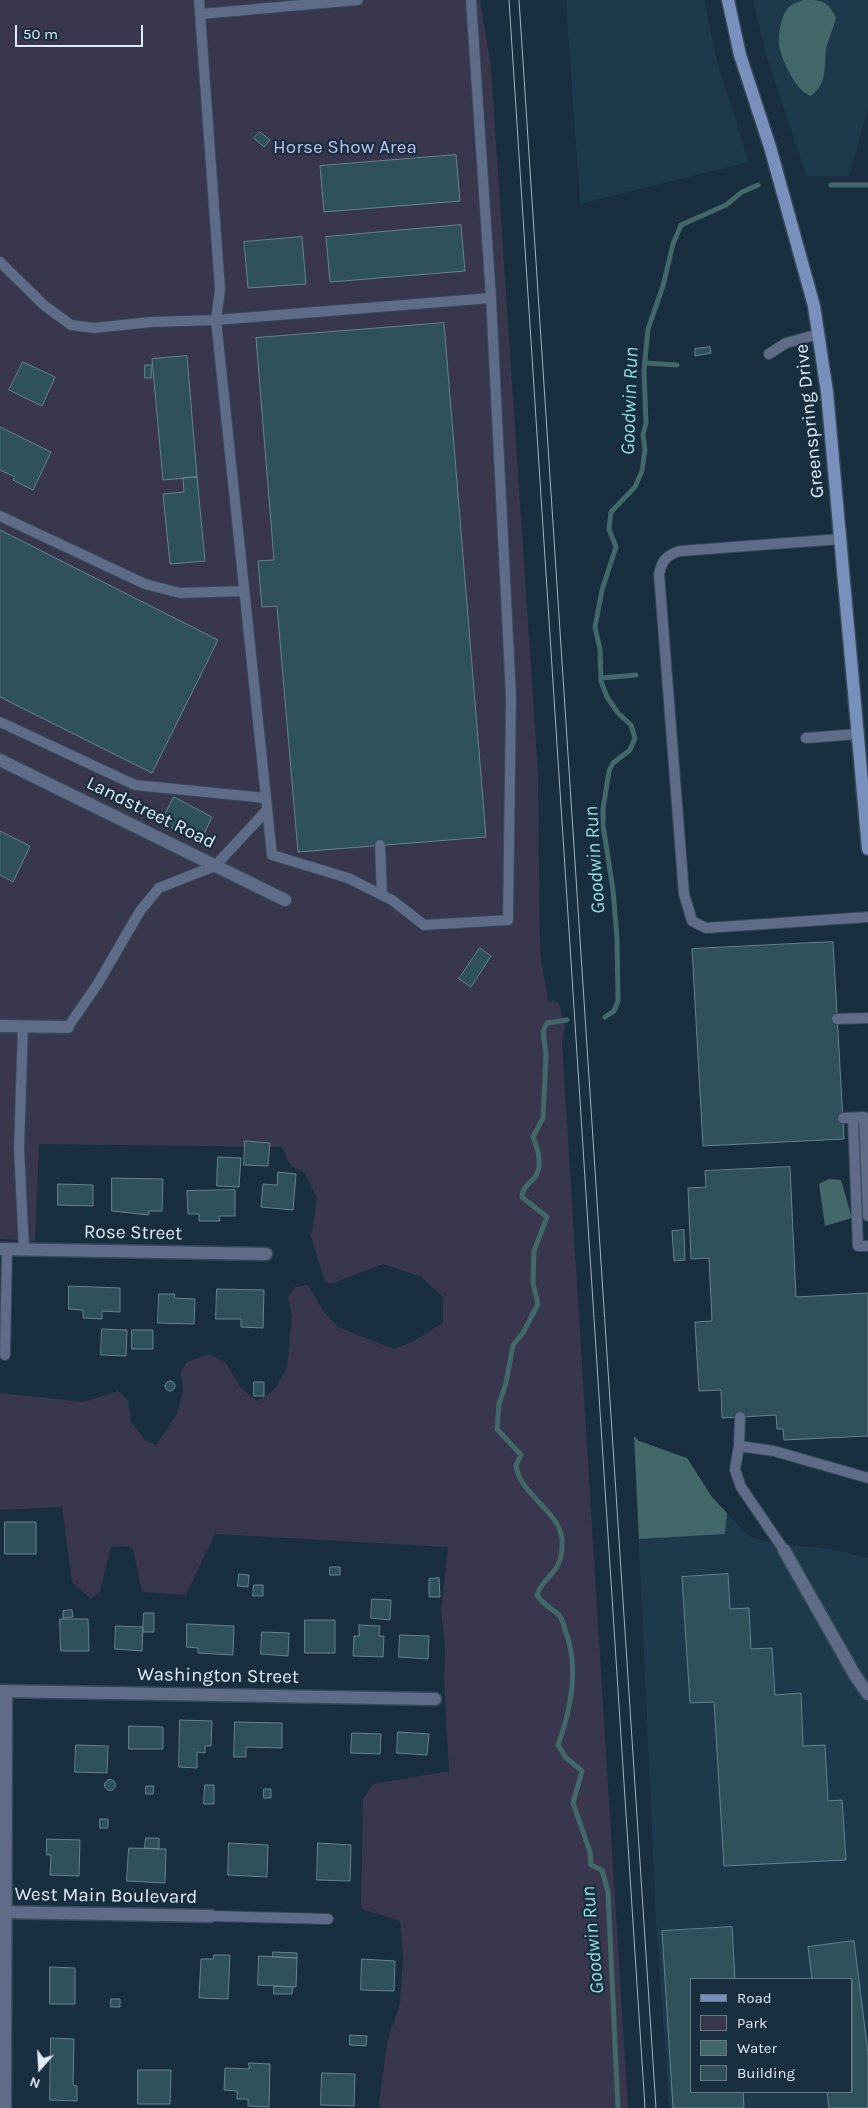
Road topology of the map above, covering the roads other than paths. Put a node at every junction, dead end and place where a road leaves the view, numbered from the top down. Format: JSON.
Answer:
{"nodes":[{"id":1,"x":199,"y":0,"type":"edge"},
{"id":2,"x":358,"y":0,"type":"edge"},
{"id":3,"x":471,"y":0,"type":"edge"},
{"id":4,"x":728,"y":0,"type":"edge"},
{"id":5,"x":201,"y":14,"type":"junction"},
{"id":6,"x":0,"y":262,"type":"edge"},
{"id":7,"x":491,"y":298,"type":"junction"},
{"id":8,"x":216,"y":320,"type":"junction"},
{"id":9,"x":819,"y":334,"type":"junction"},
{"id":10,"x":769,"y":354,"type":"dead end"},
{"id":11,"x":0,"y":516,"type":"edge"},
{"id":12,"x":840,"y":539,"type":"junction"},
{"id":13,"x":244,"y":590,"type":"junction"},
{"id":14,"x":0,"y":722,"type":"edge"},
{"id":15,"x":858,"y":734,"type":"junction"},
{"id":16,"x":806,"y":738,"type":"dead end"},
{"id":17,"x":0,"y":760,"type":"edge"},
{"id":18,"x":266,"y":798,"type":"junction"},
{"id":19,"x":268,"y":810,"type":"junction"},
{"id":20,"x":380,"y":845,"type":"dead end"},
{"id":21,"x":868,"y":849,"type":"edge"},
{"id":22,"x":215,"y":866,"type":"junction"},
{"id":23,"x":382,"y":895,"type":"junction"},
{"id":24,"x":285,"y":900,"type":"dead end"},
{"id":25,"x":868,"y":917,"type":"edge"},
{"id":26,"x":868,"y":1018,"type":"edge"},
{"id":27,"x":837,"y":1019,"type":"dead end"},
{"id":28,"x":0,"y":1026,"type":"edge"},
{"id":29,"x":23,"y":1026,"type":"junction"},
{"id":30,"x":68,"y":1027,"type":"joint"},
{"id":31,"x":867,"y":1150,"type":"edge"},
{"id":32,"x":854,"y":1152,"type":"junction"},
{"id":33,"x":868,"y":1216,"type":"edge"},
{"id":34,"x":868,"y":1246,"type":"edge"},
{"id":35,"x":4,"y":1249,"type":"edge"},
{"id":36,"x":24,"y":1249,"type":"junction"},
{"id":37,"x":266,"y":1254,"type":"dead end"},
{"id":38,"x":5,"y":1355,"type":"dead end"},
{"id":39,"x":740,"y":1417,"type":"dead end"},
{"id":40,"x":739,"y":1446,"type":"junction"},
{"id":41,"x":868,"y":1478,"type":"edge"},
{"id":42,"x":784,"y":1550,"type":"joint"},
{"id":43,"x":3,"y":1691,"type":"edge"},
{"id":44,"x":868,"y":1694,"type":"edge"},
{"id":45,"x":435,"y":1698,"type":"dead end"},
{"id":46,"x":3,"y":1912,"type":"edge"},
{"id":47,"x":211,"y":1916,"type":"joint"},
{"id":48,"x":328,"y":1919,"type":"dead end"},
{"id":49,"x":5,"y":2108,"type":"edge"}],
"edges":[{"from":1,"to":5,"type":"lane"},
{"from":2,"to":5,"type":"lane"},
{"from":3,"to":7,"type":"lane"},
{"from":4,"to":9,"type":"main road","name":"Greenspring Drive"},
{"from":5,"to":8,"type":"lane"},
{"from":6,"to":8,"type":"lane"},
{"from":7,"to":8,"type":"lane"},
{"from":7,"to":23,"type":"lane"},
{"from":8,"to":13,"type":"lane"},
{"from":9,"to":10,"type":"lane"},
{"from":9,"to":12,"type":"main road","name":"Greenspring Drive"},
{"from":11,"to":13,"type":"lane"},
{"from":12,"to":15,"type":"main road","name":"Greenspring Drive"},
{"from":12,"to":25,"type":"lane"},
{"from":13,"to":18,"type":"lane"},
{"from":14,"to":18,"type":"lane"},
{"from":15,"to":16,"type":"lane"},
{"from":15,"to":21,"type":"main road","name":"Greenspring Drive"},
{"from":17,"to":22,"type":"street","name":"Landstreet Road"},
{"from":18,"to":19,"type":"lane"},
{"from":19,"to":22,"type":"lane"},
{"from":19,"to":23,"type":"lane"},
{"from":20,"to":23,"type":"lane"},
{"from":22,"to":24,"type":"street","name":"Landstreet Road"},
{"from":22,"to":30,"type":"lane"},
{"from":26,"to":27,"type":"lane"},
{"from":28,"to":29,"type":"street"},
{"from":29,"to":30,"type":"street"},
{"from":29,"to":36,"type":"lane"},
{"from":31,"to":32,"type":"lane"},
{"from":31,"to":32,"type":"lane"},
{"from":31,"to":33,"type":"lane"},
{"from":32,"to":34,"type":"lane"},
{"from":35,"to":36,"type":"street","name":"Rose Street"},
{"from":35,"to":38,"type":"lane"},
{"from":36,"to":37,"type":"street","name":"Rose Street"},
{"from":39,"to":40,"type":"lane"},
{"from":40,"to":41,"type":"lane"},
{"from":40,"to":42,"type":"lane"},
{"from":42,"to":44,"type":"street"},
{"from":43,"to":45,"type":"street","name":"Washington Street"},
{"from":43,"to":46,"type":"street"},
{"from":46,"to":47,"type":"street","name":"West Main Boulevard"},
{"from":46,"to":49,"type":"street"},
{"from":47,"to":48,"type":"lane"}]}
